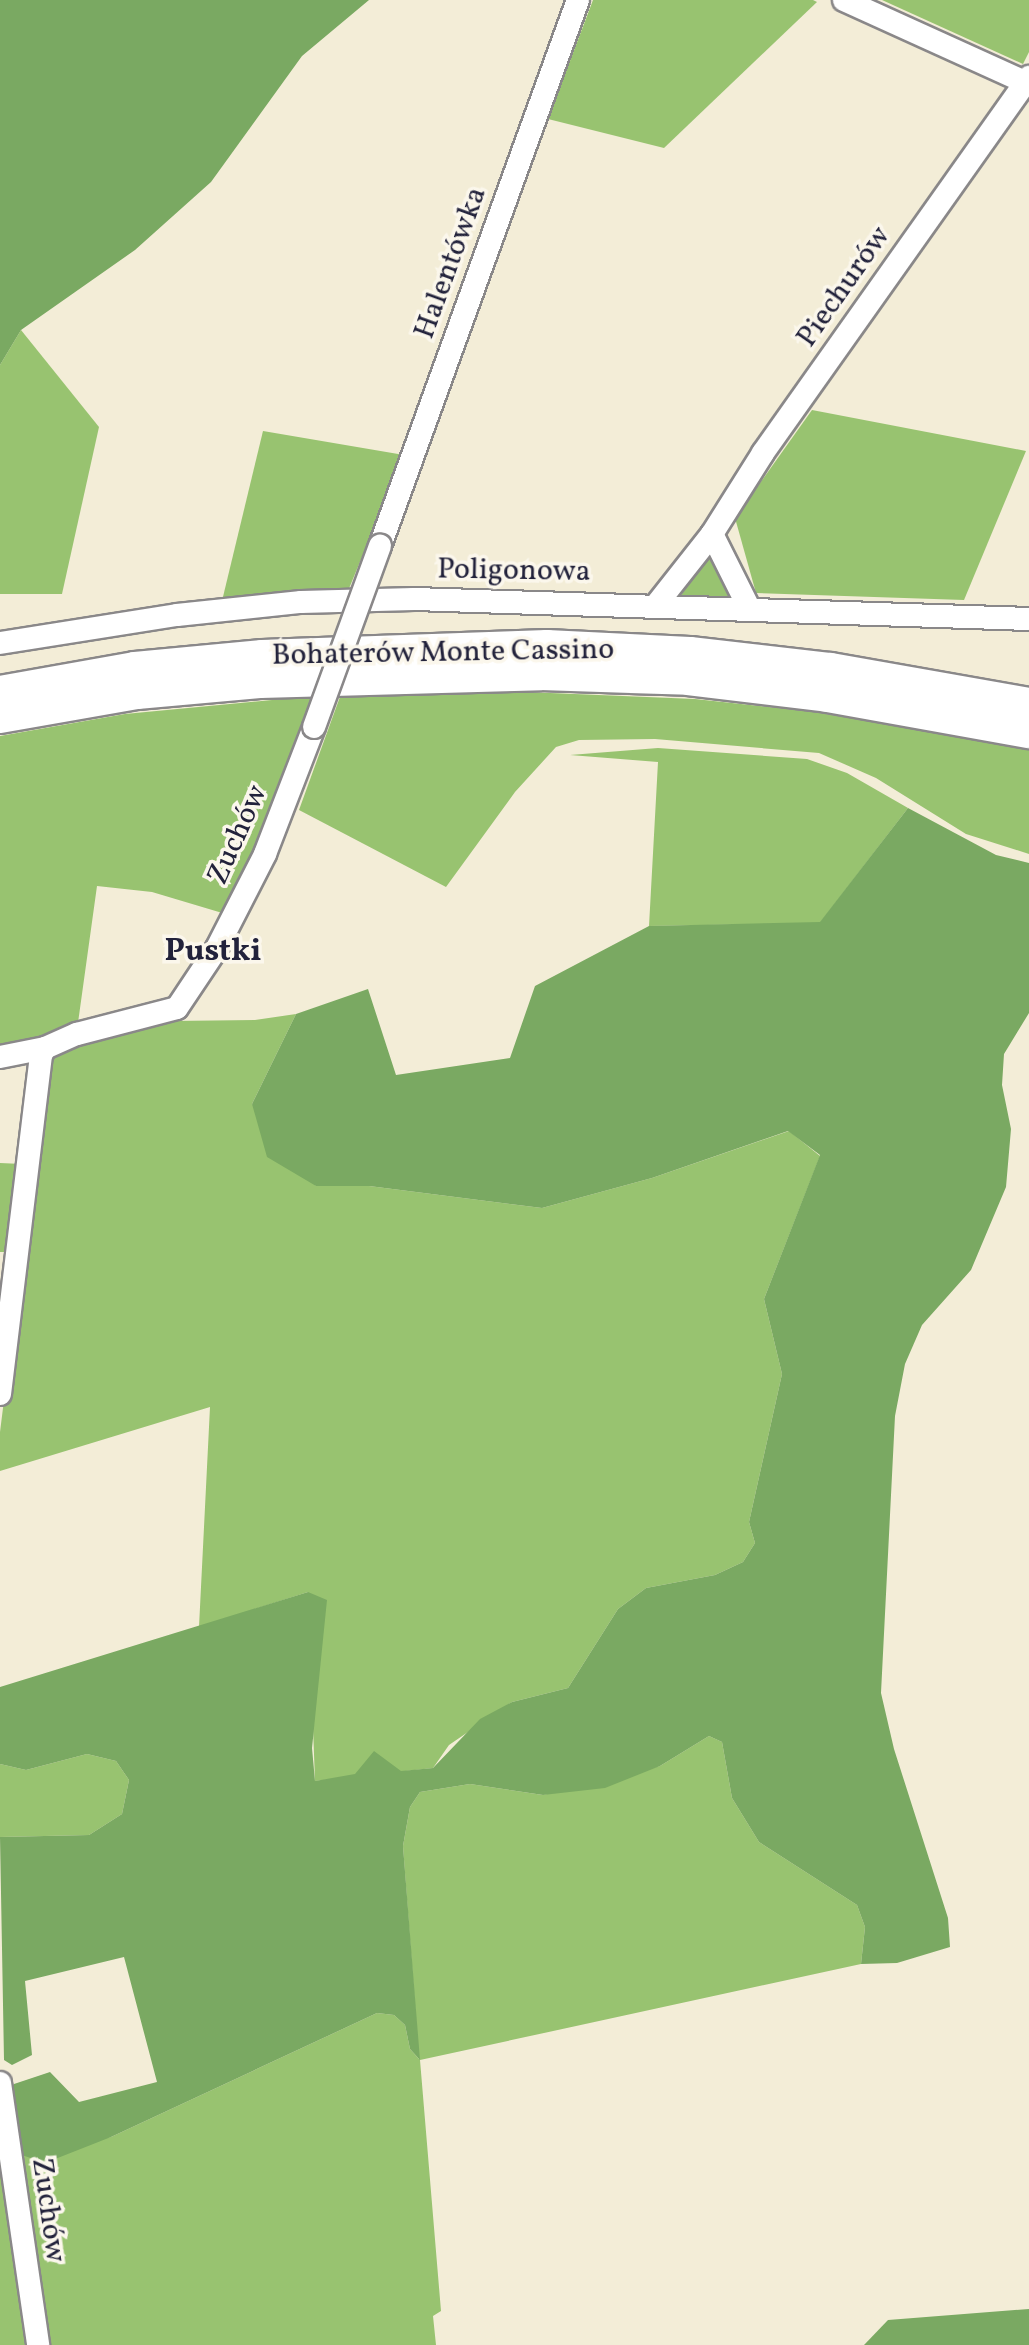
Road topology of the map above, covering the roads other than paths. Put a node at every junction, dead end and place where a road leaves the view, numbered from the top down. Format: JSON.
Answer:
{"nodes":[{"id":1,"x":578,"y":0,"type":"edge"},
{"id":2,"x":844,"y":0,"type":"edge"},
{"id":3,"x":1027,"y":80,"type":"edge"},
{"id":4,"x":712,"y":534,"type":"junction"},
{"id":5,"x":380,"y":546,"type":"joint"},
{"id":6,"x":656,"y":605,"type":"junction"},
{"id":7,"x":749,"y":608,"type":"junction"},
{"id":8,"x":1029,"y":619,"type":"edge"},
{"id":9,"x":0,"y":643,"type":"edge"},
{"id":10,"x":0,"y":692,"type":"edge"},
{"id":11,"x":1029,"y":704,"type":"edge"},
{"id":12,"x":0,"y":717,"type":"edge"},
{"id":13,"x":1029,"y":732,"type":"edge"},
{"id":14,"x":45,"y":1048,"type":"junction"},
{"id":15,"x":0,"y":1057,"type":"edge"},
{"id":16,"x":0,"y":1394,"type":"edge"},
{"id":17,"x":0,"y":2083,"type":"edge"},
{"id":18,"x":6,"y":2166,"type":"edge"},
{"id":19,"x":38,"y":2345,"type":"edge"}],
"edges":[{"from":1,"to":5,"type":"street","name":"Halentówka"},
{"from":2,"to":3,"type":"street"},
{"from":3,"to":4,"type":"street","name":"Piechurów"},
{"from":4,"to":6,"type":"street","name":"Piechurów"},
{"from":4,"to":7,"type":"street"},
{"from":5,"to":14,"type":"street","name":"Zuchów","bridge":true},
{"from":6,"to":7,"type":"street","name":"Poligonowa"},
{"from":6,"to":9,"type":"street","name":"Poligonowa"},
{"from":7,"to":8,"type":"street","name":"Poligonowa"},
{"from":10,"to":11,"type":"highway","name":"Bohaterów Monte Cassino"},
{"from":12,"to":13,"type":"highway","name":"Bohaterów Monte Cassino"},
{"from":14,"to":15,"type":"street","name":"Zuchów"},
{"from":14,"to":16,"type":"street"},
{"from":17,"to":18,"type":"street","name":"Zuchów"},
{"from":18,"to":19,"type":"street","name":"Zuchów"}]}
